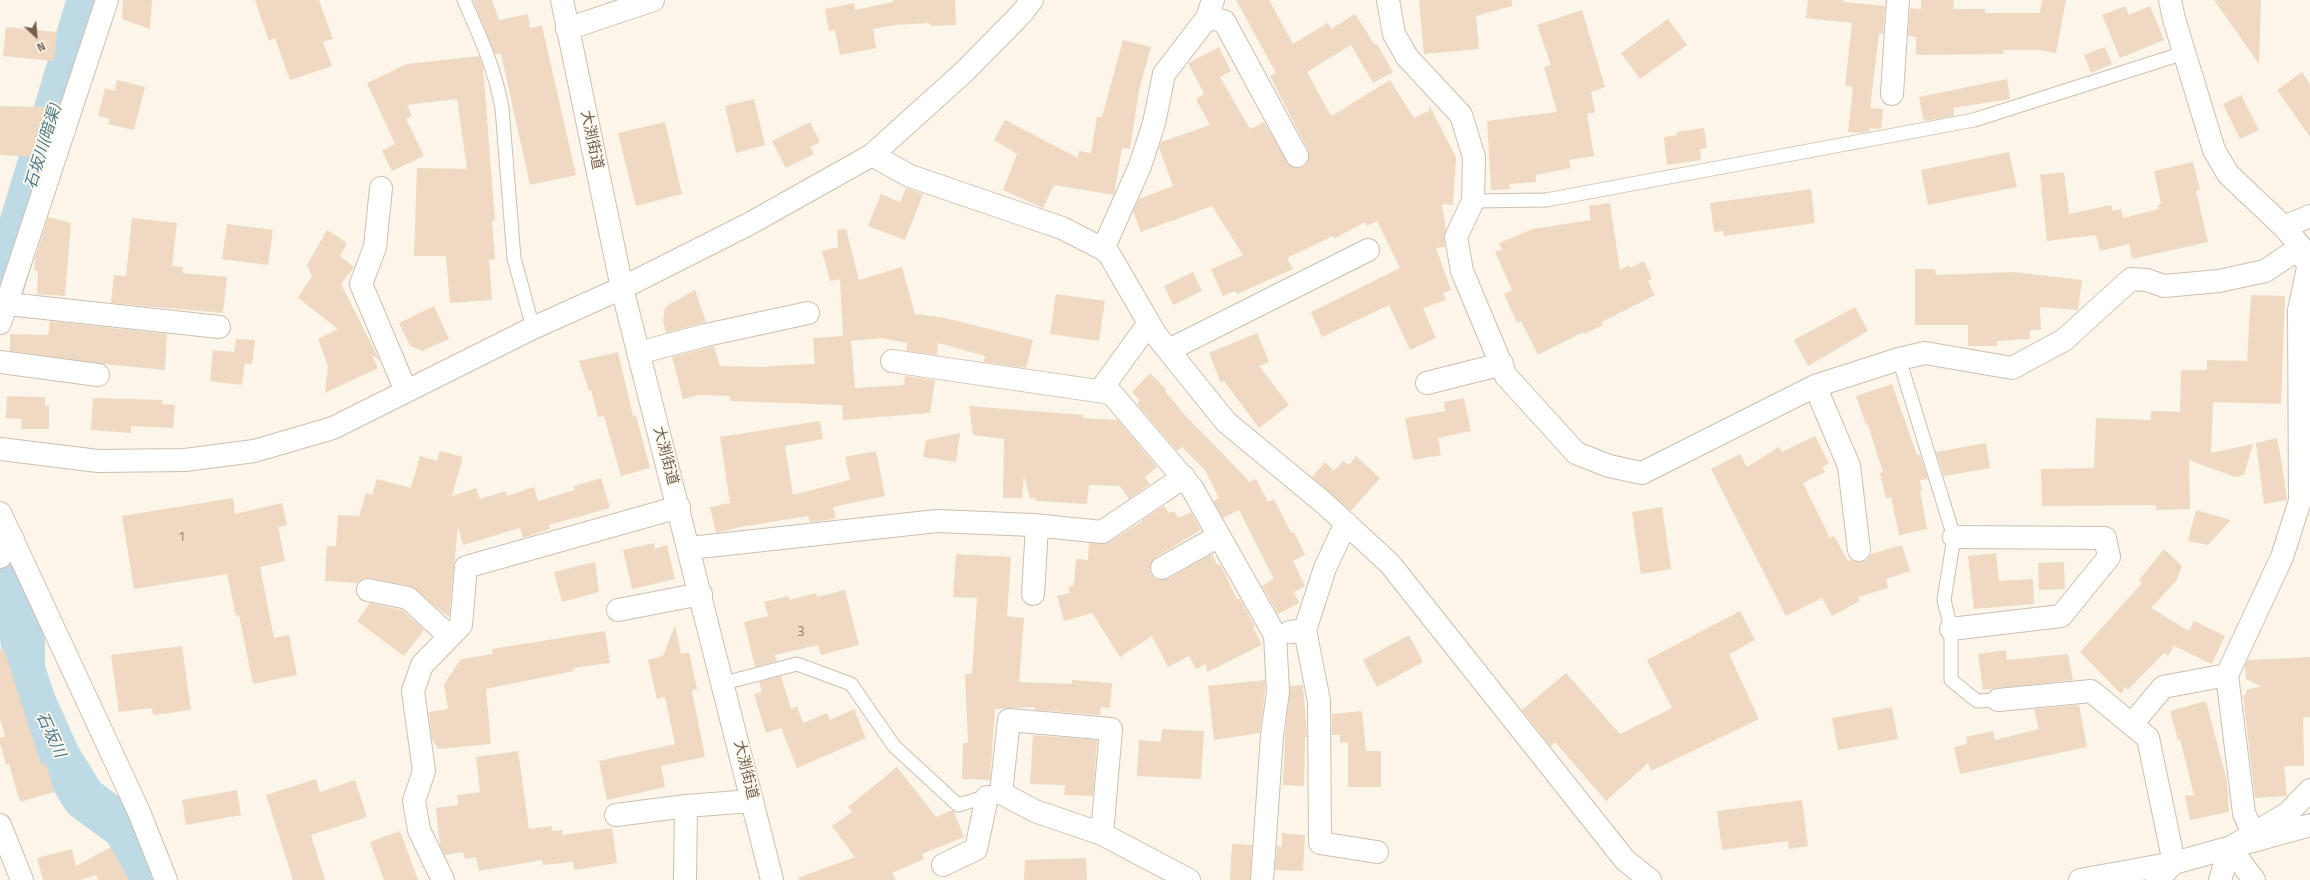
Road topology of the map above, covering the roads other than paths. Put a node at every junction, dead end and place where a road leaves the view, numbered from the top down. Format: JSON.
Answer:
{"nodes":[{"id":1,"x":107,"y":0,"type":"edge"},
{"id":2,"x":464,"y":0,"type":"edge"},
{"id":3,"x":562,"y":0,"type":"edge"},
{"id":4,"x":653,"y":0,"type":"edge"},
{"id":5,"x":1032,"y":0,"type":"edge"},
{"id":6,"x":1388,"y":0,"type":"edge"},
{"id":7,"x":1898,"y":0,"type":"edge"},
{"id":8,"x":2170,"y":0,"type":"edge"},
{"id":9,"x":1210,"y":9,"type":"edge"},
{"id":10,"x":567,"y":29,"type":"junction"},
{"id":11,"x":2184,"y":53,"type":"junction"},
{"id":12,"x":1892,"y":94,"type":"dead end"},
{"id":13,"x":872,"y":155,"type":"junction"},
{"id":14,"x":1297,"y":156,"type":"dead end"},
{"id":15,"x":381,"y":188,"type":"dead end"},
{"id":16,"x":1473,"y":201,"type":"junction"},
{"id":17,"x":2310,"y":216,"type":"edge"},
{"id":18,"x":2284,"y":227,"type":"junction"},
{"id":19,"x":2301,"y":247,"type":"junction"},
{"id":20,"x":1103,"y":249,"type":"junction"},
{"id":21,"x":1368,"y":250,"type":"dead end"},
{"id":22,"x":2309,"y":269,"type":"edge"},
{"id":23,"x":622,"y":288,"type":"junction"},
{"id":24,"x":808,"y":313,"type":"dead end"},
{"id":25,"x":4,"y":314,"type":"edge"},
{"id":26,"x":1149,"y":323,"type":"junction"},
{"id":27,"x":219,"y":327,"type":"dead end"},
{"id":28,"x":533,"y":328,"type":"junction"},
{"id":29,"x":1169,"y":350,"type":"junction"},
{"id":30,"x":638,"y":353,"type":"junction"},
{"id":31,"x":1899,"y":359,"type":"junction"},
{"id":32,"x":892,"y":361,"type":"dead end"},
{"id":33,"x":0,"y":362,"type":"edge"},
{"id":34,"x":1502,"y":364,"type":"junction"},
{"id":35,"x":98,"y":375,"type":"dead end"},
{"id":36,"x":1427,"y":383,"type":"dead end"},
{"id":37,"x":1815,"y":386,"type":"junction"},
{"id":38,"x":406,"y":391,"type":"junction"},
{"id":39,"x":1100,"y":391,"type":"junction"},
{"id":40,"x":0,"y":449,"type":"edge"},
{"id":41,"x":1184,"y":477,"type":"junction"},
{"id":42,"x":679,"y":507,"type":"junction"},
{"id":43,"x":0,"y":513,"type":"edge"},
{"id":44,"x":1346,"y":524,"type":"junction"},
{"id":45,"x":1038,"y":526,"type":"junction"},
{"id":46,"x":1219,"y":536,"type":"junction"},
{"id":47,"x":1954,"y":537,"type":"junction"},
{"id":48,"x":690,"y":548,"type":"junction"},
{"id":49,"x":5,"y":550,"type":"edge"},
{"id":50,"x":1859,"y":550,"type":"dead end"},
{"id":51,"x":1162,"y":568,"type":"dead end"},
{"id":52,"x":368,"y":590,"type":"dead end"},
{"id":53,"x":701,"y":594,"type":"junction"},
{"id":54,"x":1033,"y":594,"type":"dead end"},
{"id":55,"x":618,"y":610,"type":"dead end"},
{"id":56,"x":1951,"y":629,"type":"junction"},
{"id":57,"x":1305,"y":630,"type":"junction"},
{"id":58,"x":1275,"y":635,"type":"junction"},
{"id":59,"x":449,"y":636,"type":"junction"},
{"id":60,"x":2227,"y":676,"type":"junction"},
{"id":61,"x":724,"y":683,"type":"junction"},
{"id":62,"x":1998,"y":700,"type":"joint"},
{"id":63,"x":2132,"y":724,"type":"junction"},
{"id":64,"x":2310,"y":790,"type":"edge"},
{"id":65,"x":994,"y":795,"type":"junction"},
{"id":66,"x":752,"y":801,"type":"junction"},
{"id":67,"x":686,"y":806,"type":"junction"},
{"id":68,"x":616,"y":815,"type":"dead end"},
{"id":69,"x":0,"y":825,"type":"edge"},
{"id":70,"x":2310,"y":825,"type":"edge"},
{"id":71,"x":1102,"y":834,"type":"junction"},
{"id":72,"x":2254,"y":834,"type":"junction"},
{"id":73,"x":2230,"y":848,"type":"junction"},
{"id":74,"x":1377,"y":852,"type":"dead end"},
{"id":75,"x":2174,"y":863,"type":"junction"},
{"id":76,"x":943,"y":865,"type":"dead end"},
{"id":77,"x":22,"y":880,"type":"edge"},
{"id":78,"x":166,"y":880,"type":"edge"},
{"id":79,"x":443,"y":880,"type":"edge"},
{"id":80,"x":685,"y":880,"type":"edge"},
{"id":81,"x":772,"y":880,"type":"edge"},
{"id":82,"x":1189,"y":880,"type":"edge"},
{"id":83,"x":1262,"y":880,"type":"edge"},
{"id":84,"x":1650,"y":880,"type":"edge"},
{"id":85,"x":2080,"y":880,"type":"edge"},
{"id":86,"x":2156,"y":880,"type":"edge"},
{"id":87,"x":2220,"y":880,"type":"edge"},
{"id":88,"x":2254,"y":880,"type":"edge"}],
"edges":[{"from":1,"to":25,"type":"street"},
{"from":2,"to":28,"type":"lane"},
{"from":3,"to":10,"type":"street","name":"大渕街道"},
{"from":4,"to":10,"type":"street"},
{"from":5,"to":13,"type":"street"},
{"from":6,"to":16,"type":"street"},
{"from":7,"to":12,"type":"street"},
{"from":8,"to":11,"type":"street"},
{"from":9,"to":14,"type":"street"},
{"from":9,"to":20,"type":"street"},
{"from":10,"to":23,"type":"street","name":"大渕街道"},
{"from":11,"to":16,"type":"lane"},
{"from":11,"to":18,"type":"street"},
{"from":13,"to":20,"type":"street"},
{"from":13,"to":23,"type":"street"},
{"from":15,"to":38,"type":"street"},
{"from":16,"to":34,"type":"street"},
{"from":17,"to":18,"type":"street"},
{"from":18,"to":19,"type":"street"},
{"from":19,"to":22,"type":"street"},
{"from":19,"to":31,"type":"street"},
{"from":20,"to":26,"type":"street"},
{"from":21,"to":29,"type":"street"},
{"from":22,"to":60,"type":"street"},
{"from":23,"to":28,"type":"street"},
{"from":23,"to":30,"type":"street","name":"大渕街道"},
{"from":24,"to":30,"type":"street"},
{"from":25,"to":27,"type":"street"},
{"from":26,"to":29,"type":"street"},
{"from":26,"to":39,"type":"street"},
{"from":28,"to":38,"type":"street"},
{"from":29,"to":44,"type":"street"},
{"from":30,"to":42,"type":"street","name":"大渕街道"},
{"from":31,"to":37,"type":"street"},
{"from":31,"to":47,"type":"lane"},
{"from":32,"to":39,"type":"street"},
{"from":33,"to":35,"type":"street"},
{"from":34,"to":36,"type":"street"},
{"from":34,"to":37,"type":"street"},
{"from":37,"to":50,"type":"street"},
{"from":38,"to":40,"type":"street"},
{"from":39,"to":41,"type":"street"},
{"from":41,"to":45,"type":"street"},
{"from":41,"to":46,"type":"street"},
{"from":42,"to":48,"type":"street","name":"大渕街道"},
{"from":42,"to":59,"type":"street"},
{"from":43,"to":49,"type":"street"},
{"from":44,"to":57,"type":"street"},
{"from":44,"to":84,"type":"street"},
{"from":45,"to":48,"type":"street"},
{"from":45,"to":54,"type":"street"},
{"from":46,"to":51,"type":"street"},
{"from":46,"to":58,"type":"street"},
{"from":47,"to":56,"type":"lane"},
{"from":47,"to":56,"type":"street"},
{"from":48,"to":53,"type":"street","name":"大渕街道"},
{"from":49,"to":78,"type":"street"},
{"from":52,"to":59,"type":"street"},
{"from":53,"to":55,"type":"street"},
{"from":53,"to":61,"type":"street","name":"大渕街道"},
{"from":56,"to":62,"type":"lane"},
{"from":57,"to":58,"type":"street"},
{"from":57,"to":74,"type":"street"},
{"from":58,"to":83,"type":"street"},
{"from":59,"to":79,"type":"street"},
{"from":60,"to":63,"type":"street"},
{"from":60,"to":72,"type":"street"},
{"from":61,"to":65,"type":"lane"},
{"from":61,"to":66,"type":"street","name":"大渕街道"},
{"from":62,"to":63,"type":"street"},
{"from":63,"to":75,"type":"street"},
{"from":64,"to":72,"type":"street"},
{"from":65,"to":71,"type":"street"},
{"from":65,"to":71,"type":"street"},
{"from":65,"to":76,"type":"street"},
{"from":66,"to":67,"type":"street"},
{"from":66,"to":81,"type":"street","name":"大渕街道"},
{"from":67,"to":68,"type":"street"},
{"from":67,"to":80,"type":"street"},
{"from":69,"to":77,"type":"street"},
{"from":70,"to":73,"type":"street"},
{"from":71,"to":82,"type":"street"},
{"from":72,"to":73,"type":"street"},
{"from":73,"to":75,"type":"street"},
{"from":73,"to":87,"type":"street"},
{"from":73,"to":88,"type":"street"},
{"from":75,"to":85,"type":"street"},
{"from":75,"to":86,"type":"street"}]}
